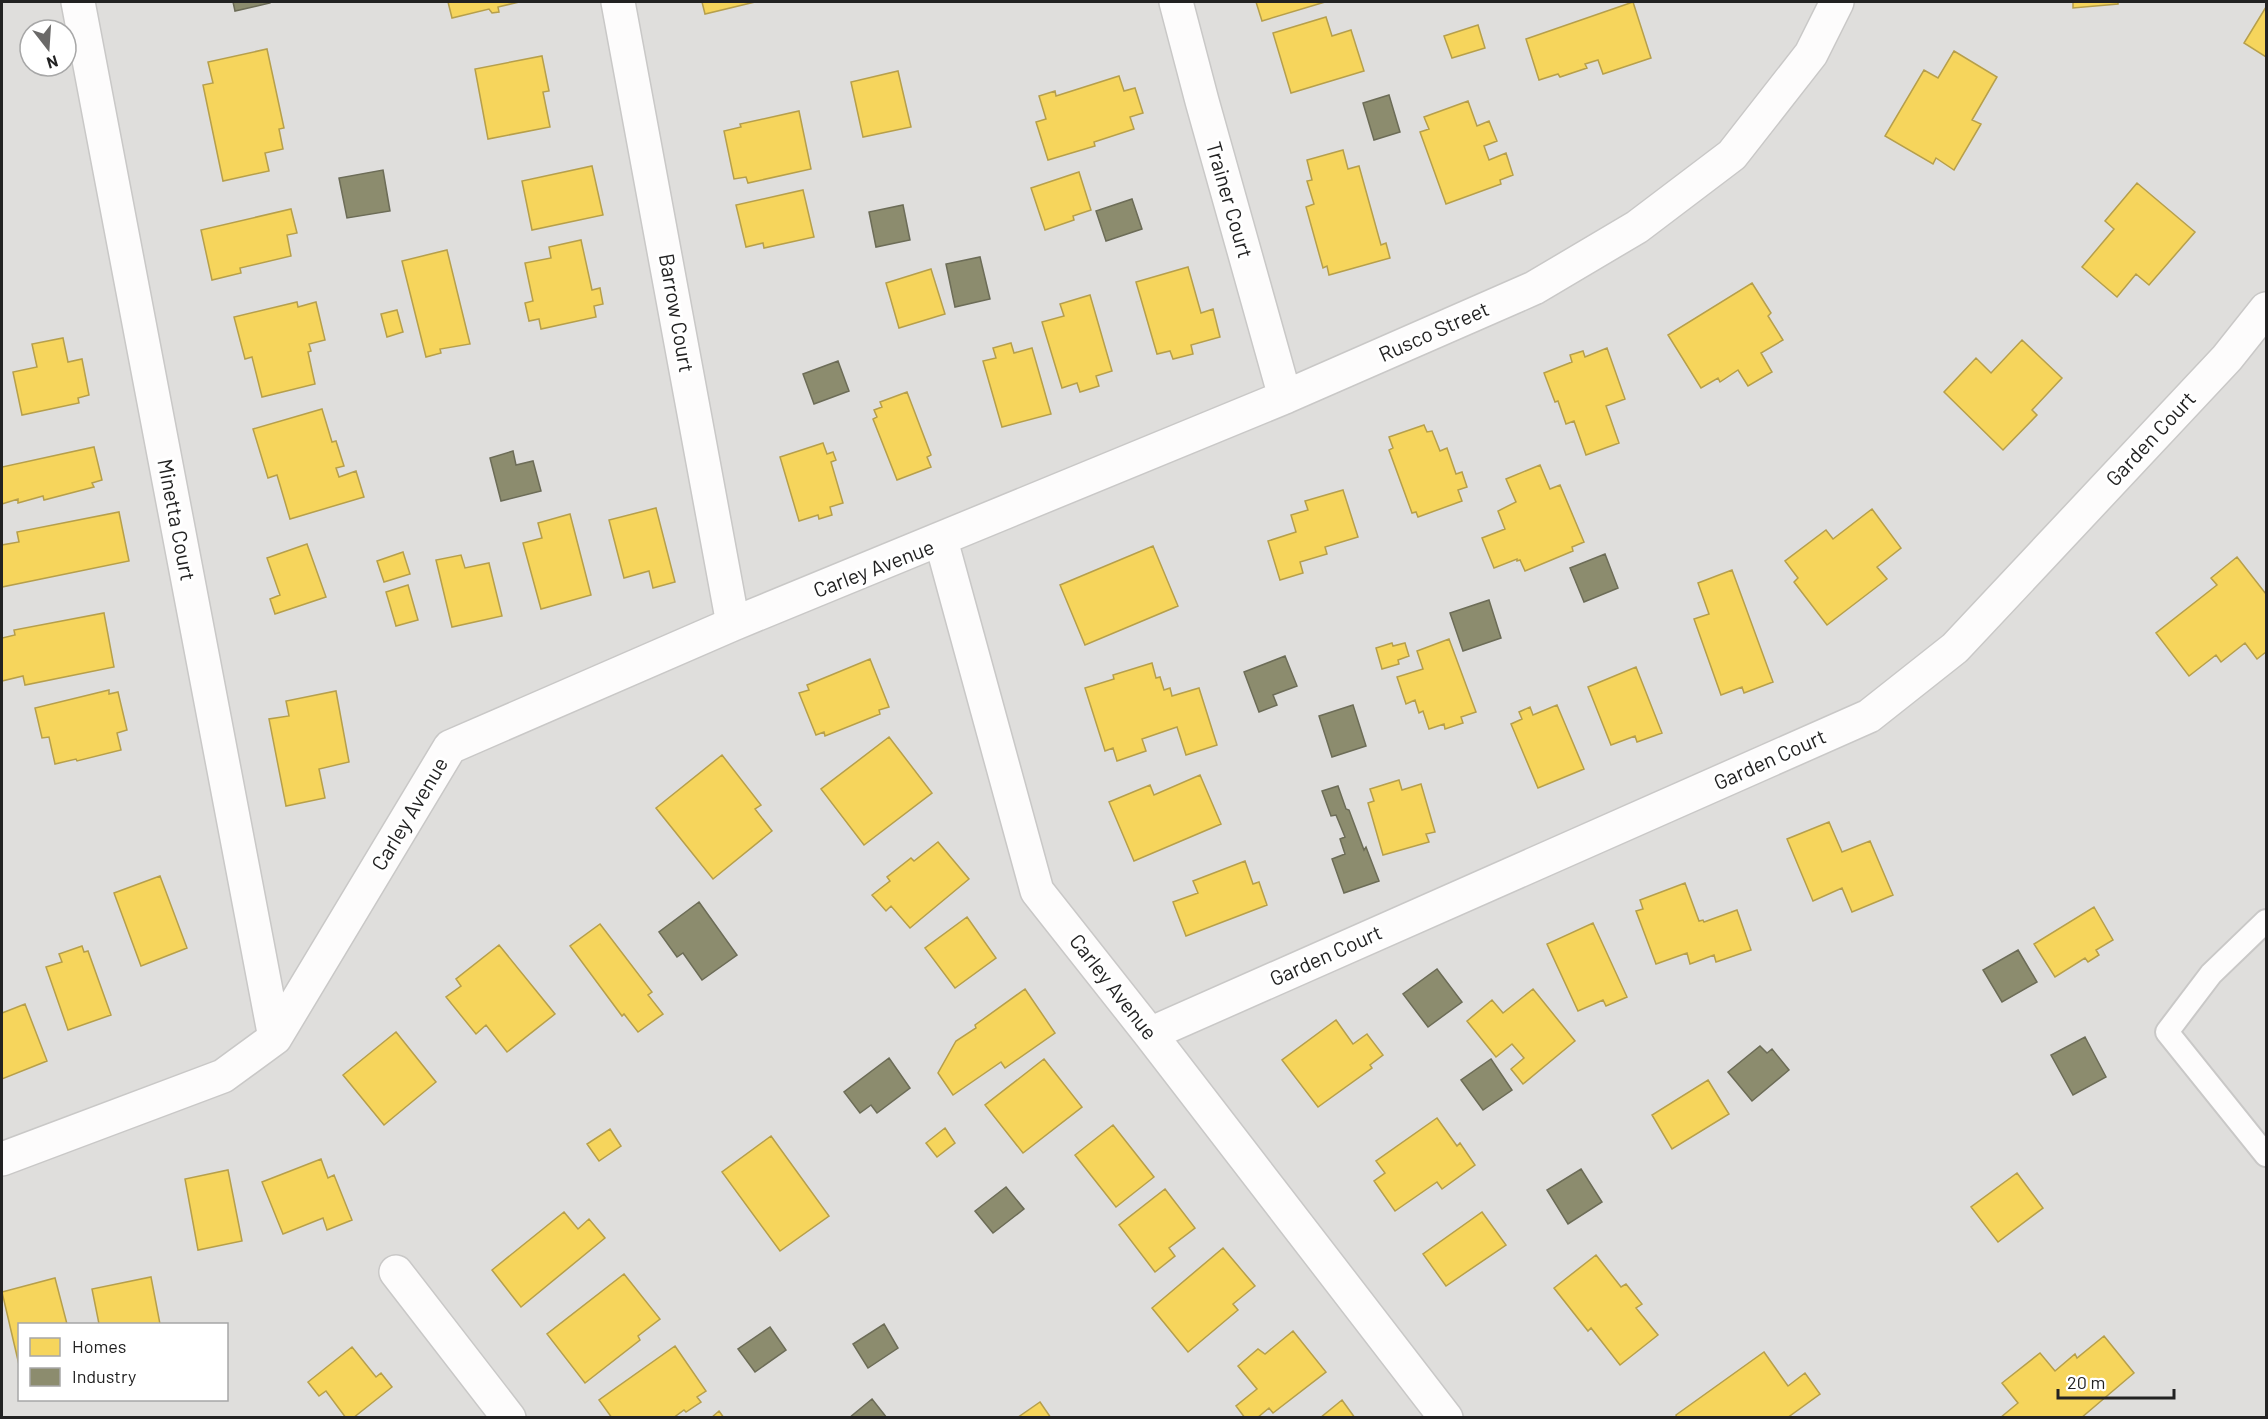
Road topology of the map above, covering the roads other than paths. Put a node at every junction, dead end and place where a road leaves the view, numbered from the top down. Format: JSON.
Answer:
{"nodes":[{"id":1,"x":78,"y":2,"type":"edge"},
{"id":2,"x":618,"y":2,"type":"edge"},
{"id":3,"x":1176,"y":2,"type":"edge"},
{"id":4,"x":1837,"y":2,"type":"edge"},
{"id":5,"x":2266,"y":309,"type":"edge"},
{"id":6,"x":1285,"y":397,"type":"junction"},
{"id":7,"x":941,"y":540,"type":"junction"},
{"id":8,"x":733,"y":624,"type":"junction"},
{"id":9,"x":2266,"y":921,"type":"edge"},
{"id":10,"x":1150,"y":1034,"type":"junction"},
{"id":11,"x":275,"y":1038,"type":"junction"},
{"id":12,"x":2266,"y":1155,"type":"edge"},
{"id":13,"x":2,"y":1159,"type":"edge"},
{"id":14,"x":396,"y":1272,"type":"dead end"},
{"id":15,"x":509,"y":1418,"type":"edge"},
{"id":16,"x":1446,"y":1418,"type":"edge"}],
"edges":[{"from":1,"to":11,"type":"street","name":"Minetta Court"},
{"from":2,"to":8,"type":"street","name":"Barrow Court"},
{"from":3,"to":6,"type":"street","name":"Trainer Court"},
{"from":4,"to":6,"type":"street","name":"Rusco Street"},
{"from":5,"to":10,"type":"street","name":"Garden Court"},
{"from":6,"to":7,"type":"street","name":"Rusco Street"},
{"from":7,"to":8,"type":"street","name":"Carley Avenue"},
{"from":7,"to":10,"type":"street","name":"Carley Avenue"},
{"from":8,"to":11,"type":"street","name":"Carley Avenue"},
{"from":9,"to":12,"type":"lane"},
{"from":10,"to":16,"type":"street","name":"Carley Avenue"},
{"from":11,"to":13,"type":"street","name":"Carley Avenue"},
{"from":14,"to":15,"type":"street"}]}
